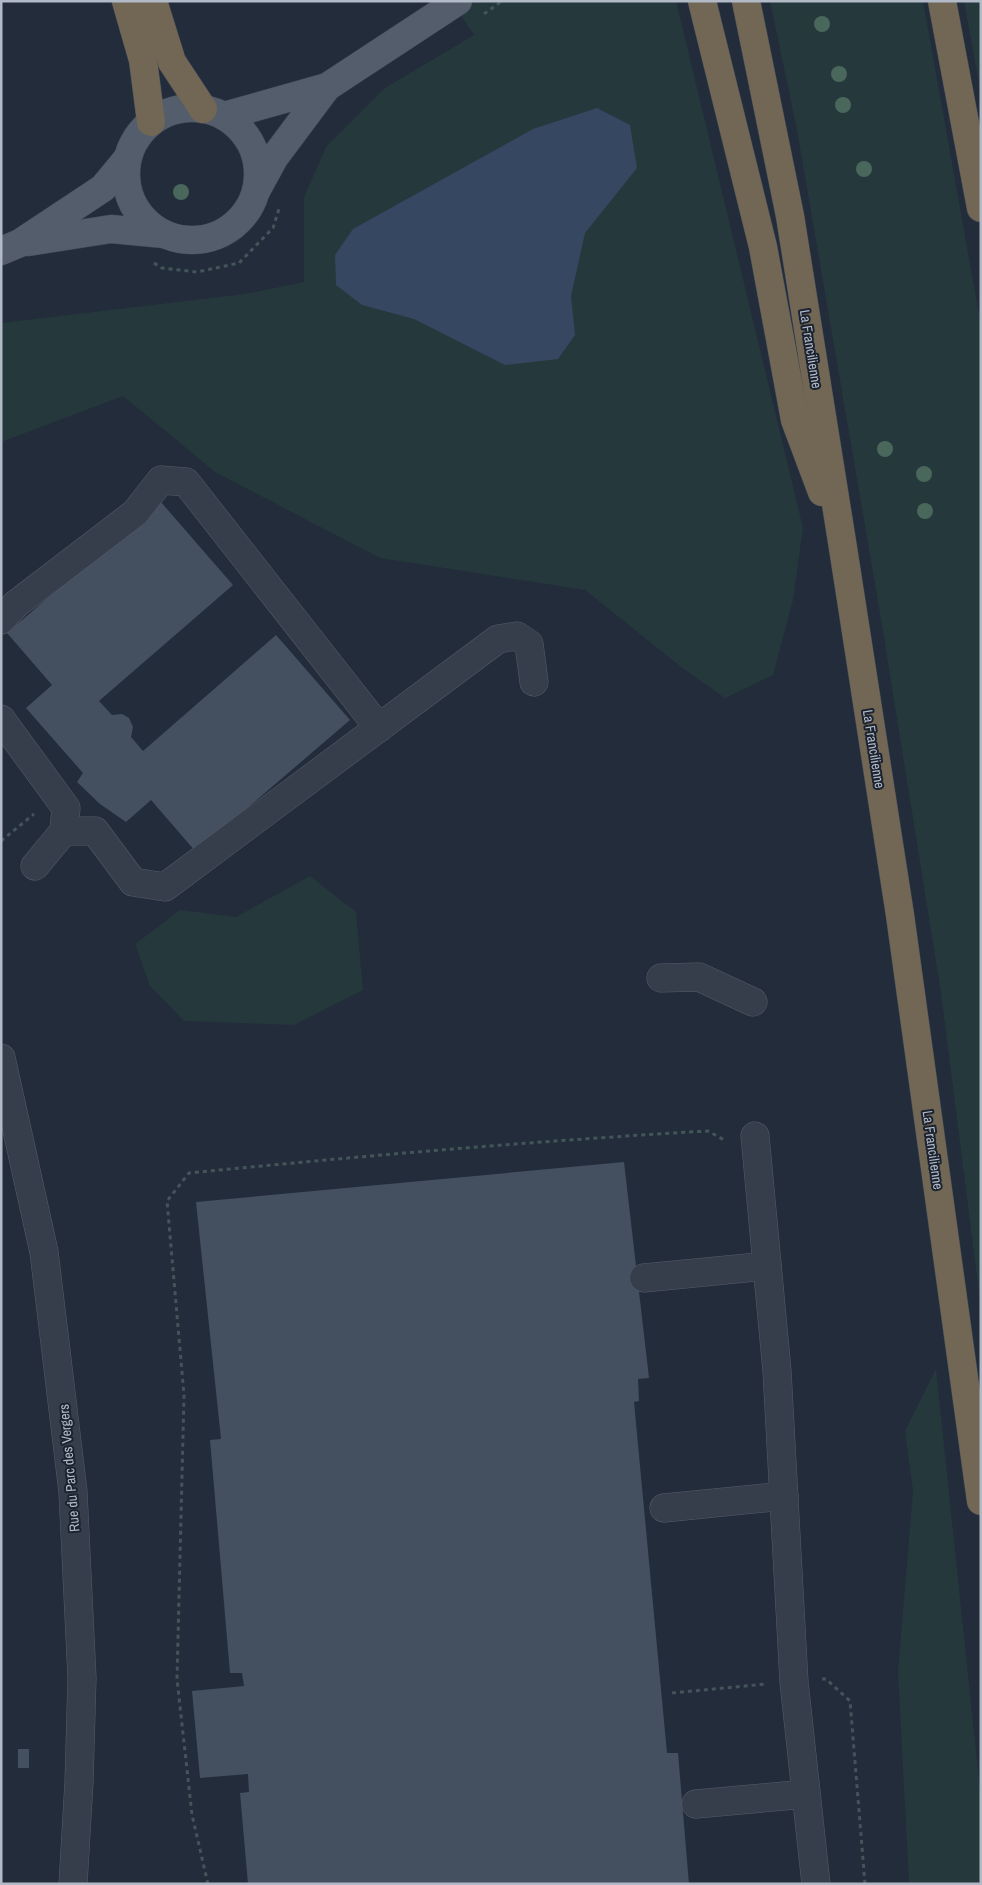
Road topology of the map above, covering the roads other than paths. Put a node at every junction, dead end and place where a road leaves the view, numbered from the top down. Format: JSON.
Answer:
{"nodes":[{"id":1,"x":126,"y":1,"type":"edge"},
{"id":2,"x":153,"y":1,"type":"edge"},
{"id":3,"x":458,"y":1,"type":"edge"},
{"id":4,"x":702,"y":1,"type":"edge"},
{"id":5,"x":746,"y":1,"type":"edge"},
{"id":6,"x":942,"y":1,"type":"edge"},
{"id":7,"x":326,"y":87,"type":"junction"},
{"id":8,"x":213,"y":113,"type":"junction"},
{"id":9,"x":151,"y":122,"type":"junction"},
{"id":10,"x":127,"y":159,"type":"junction"},
{"id":11,"x":255,"y":194,"type":"junction"},
{"id":12,"x":981,"y":208,"type":"edge"},
{"id":13,"x":164,"y":234,"type":"junction"},
{"id":14,"x":10,"y":247,"type":"edge"},
{"id":15,"x":843,"y":548,"type":"junction"},
{"id":16,"x":1,"y":620,"type":"edge"},
{"id":17,"x":534,"y":682,"type":"dead end"},
{"id":18,"x":1,"y":719,"type":"edge"},
{"id":19,"x":379,"y":728,"type":"junction"},
{"id":20,"x":64,"y":831,"type":"junction"},
{"id":21,"x":35,"y":866,"type":"dead end"},
{"id":22,"x":661,"y":978,"type":"dead end"},
{"id":23,"x":753,"y":1002,"type":"dead end"},
{"id":24,"x":1,"y":1058,"type":"edge"},
{"id":25,"x":756,"y":1147,"type":"road end"},
{"id":26,"x":767,"y":1266,"type":"junction"},
{"id":27,"x":644,"y":1278,"type":"dead end"},
{"id":28,"x":784,"y":1496,"type":"junction"},
{"id":29,"x":981,"y":1501,"type":"edge"},
{"id":30,"x":664,"y":1508,"type":"dead end"},
{"id":31,"x":806,"y":1794,"type":"junction"},
{"id":32,"x":696,"y":1804,"type":"dead end"},
{"id":33,"x":73,"y":1884,"type":"edge"},
{"id":34,"x":816,"y":1884,"type":"edge"}],
"edges":[{"from":1,"to":9,"type":"highway"},
{"from":2,"to":8,"type":"highway"},
{"from":3,"to":7,"type":"main road"},
{"from":4,"to":15,"type":"highway"},
{"from":5,"to":15,"type":"highway","name":"La Francilienne"},
{"from":6,"to":12,"type":"highway"},
{"from":7,"to":8,"type":"main road"},
{"from":7,"to":11,"type":"main road"},
{"from":8,"to":9,"type":"main road"},
{"from":8,"to":11,"type":"main road"},
{"from":9,"to":10,"type":"main road"},
{"from":10,"to":13,"type":"main road"},
{"from":10,"to":14,"type":"main road"},
{"from":11,"to":13,"type":"main road"},
{"from":13,"to":14,"type":"main road"},
{"from":15,"to":29,"type":"highway","name":"La Francilienne"},
{"from":16,"to":19,"type":"street"},
{"from":17,"to":19,"type":"street"},
{"from":18,"to":20,"type":"street"},
{"from":19,"to":20,"type":"street"},
{"from":20,"to":21,"type":"street"},
{"from":22,"to":23,"type":"street"},
{"from":24,"to":33,"type":"street","name":"Rue du Parc des Vergers"},
{"from":25,"to":26,"type":"street"},
{"from":26,"to":27,"type":"street"},
{"from":26,"to":28,"type":"street"},
{"from":28,"to":30,"type":"street"},
{"from":28,"to":31,"type":"street"},
{"from":31,"to":32,"type":"street"},
{"from":31,"to":34,"type":"street"}]}
